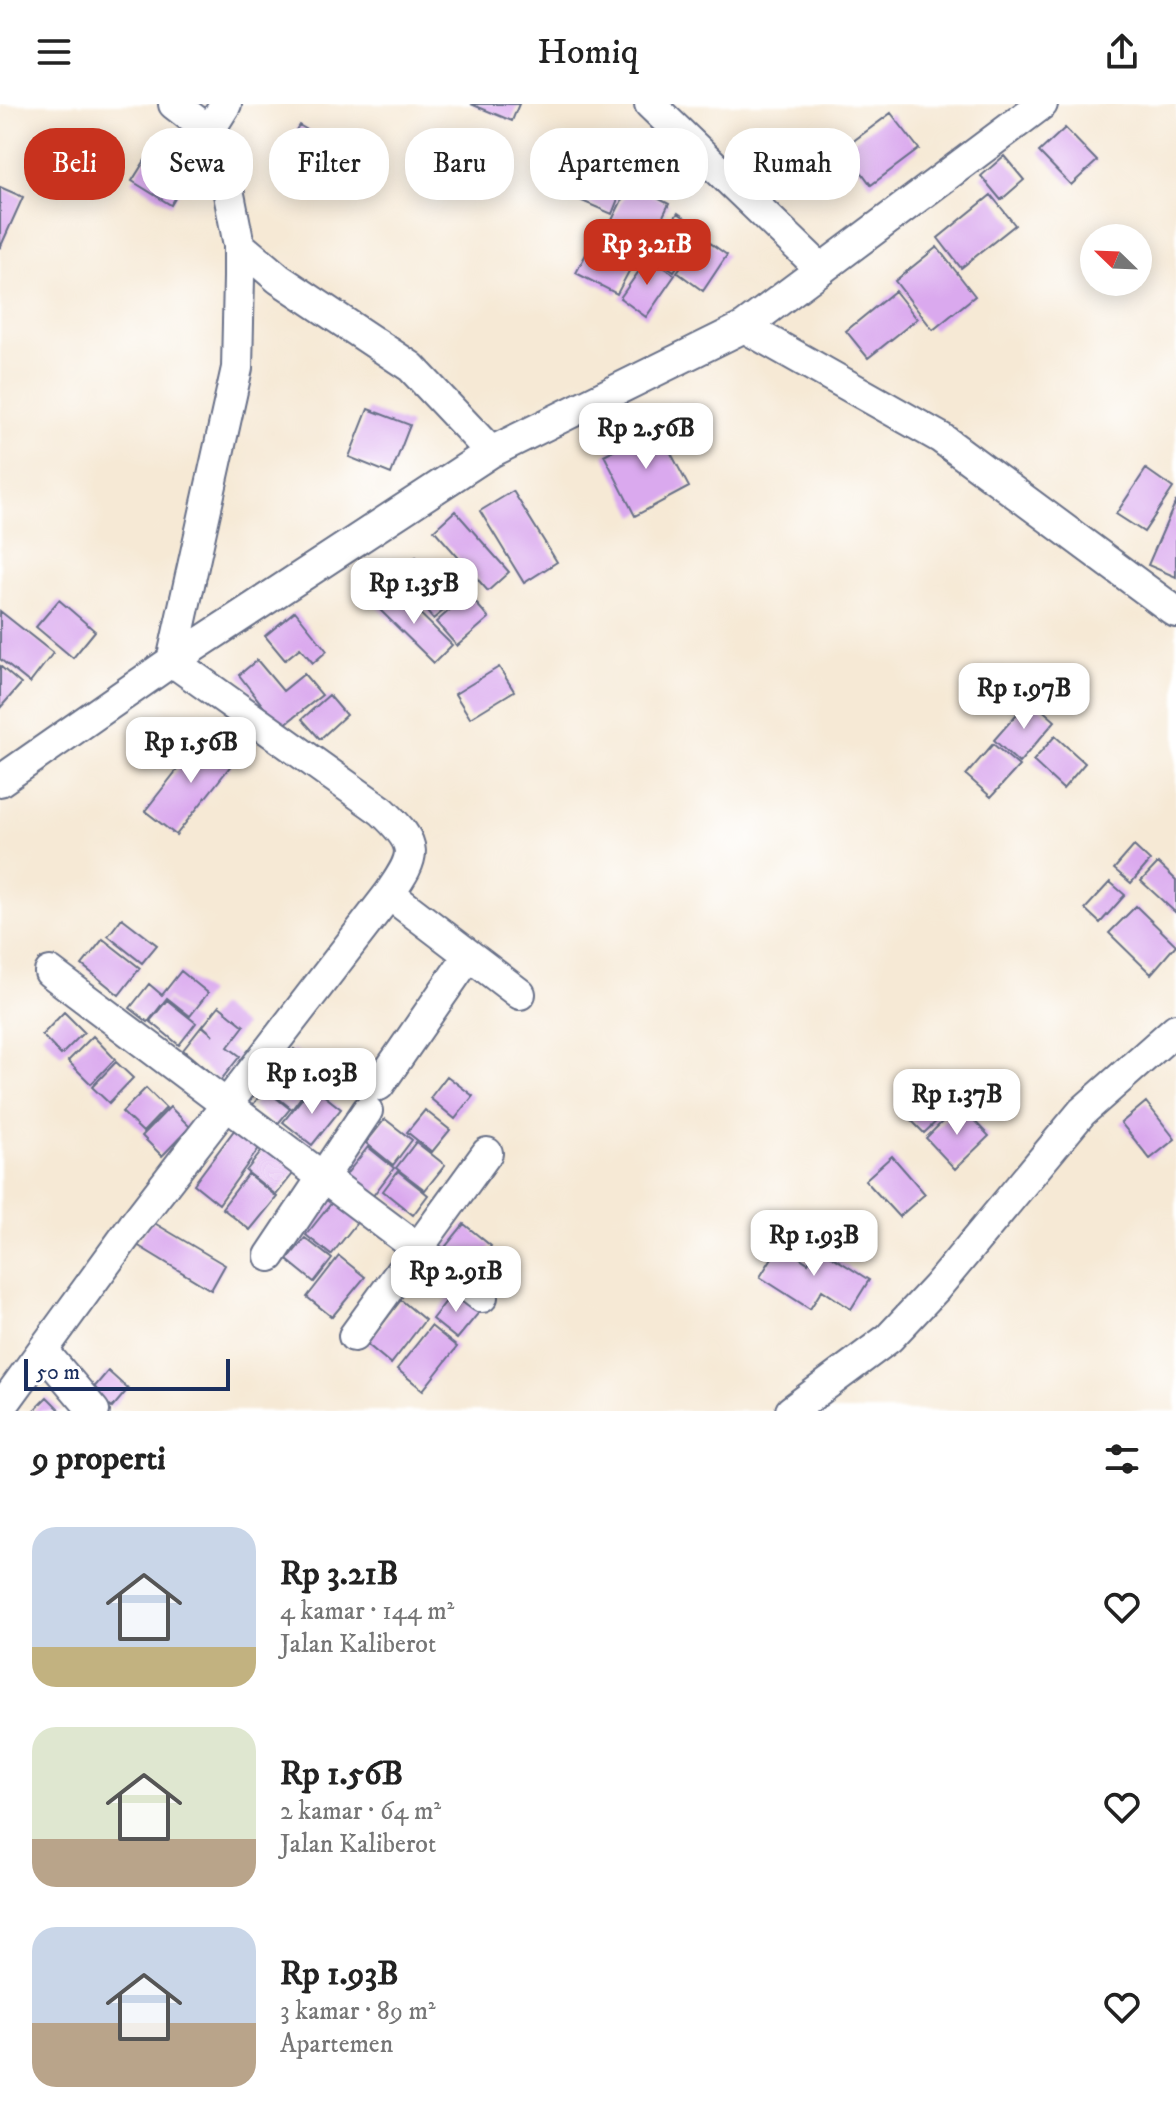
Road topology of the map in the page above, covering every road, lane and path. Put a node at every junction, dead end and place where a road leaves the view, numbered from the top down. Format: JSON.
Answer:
{"nodes":[{"id":1,"x":174,"y":104,"type":"edge"},
{"id":2,"x":226,"y":104,"type":"edge"},
{"id":3,"x":650,"y":104,"type":"edge"},
{"id":4,"x":1042,"y":104,"type":"edge"},
{"id":5,"x":205,"y":128,"type":"edge"},
{"id":6,"x":211,"y":128,"type":"edge"},
{"id":7,"x":230,"y":200,"type":"edge"},
{"id":8,"x":239,"y":245,"type":"junction"},
{"id":9,"x":821,"y":269,"type":"junction"},
{"id":10,"x":744,"y":327,"type":"junction"},
{"id":11,"x":491,"y":452,"type":"junction"},
{"id":12,"x":1176,"y":612,"type":"edge"},
{"id":13,"x":172,"y":661,"type":"junction"},
{"id":14,"x":0,"y":781,"type":"edge"},
{"id":15,"x":389,"y":894,"type":"junction"},
{"id":16,"x":469,"y":955,"type":"junction"},
{"id":17,"x":50,"y":972,"type":"dead end"},
{"id":18,"x":520,"y":994,"type":"dead end"},
{"id":19,"x":1176,"y":1029,"type":"edge"},
{"id":20,"x":227,"y":1103,"type":"junction"},
{"id":21,"x":487,"y":1153,"type":"dead end"},
{"id":22,"x":321,"y":1175,"type":"junction"},
{"id":23,"x":418,"y":1248,"type":"junction"},
{"id":24,"x":270,"y":1256,"type":"dead end"},
{"id":25,"x":482,"y":1297,"type":"dead end"},
{"id":26,"x":354,"y":1336,"type":"dead end"},
{"id":27,"x":44,"y":1352,"type":"junction"},
{"id":28,"x":0,"y":1409,"type":"edge"},
{"id":29,"x":94,"y":1411,"type":"edge"},
{"id":30,"x":791,"y":1411,"type":"edge"}],
"edges":[{"from":1,"to":5,"type":"street"},
{"from":2,"to":6,"type":"street"},
{"from":3,"to":9,"type":"street"},
{"from":4,"to":9,"type":"street"},
{"from":7,"to":8,"type":"street"},
{"from":8,"to":11,"type":"street"},
{"from":8,"to":13,"type":"street"},
{"from":9,"to":10,"type":"street"},
{"from":10,"to":11,"type":"street"},
{"from":10,"to":12,"type":"street"},
{"from":11,"to":13,"type":"street"},
{"from":13,"to":14,"type":"street"},
{"from":13,"to":15,"type":"street"},
{"from":15,"to":16,"type":"street"},
{"from":15,"to":20,"type":"street"},
{"from":16,"to":18,"type":"street"},
{"from":16,"to":22,"type":"street"},
{"from":17,"to":20,"type":"street"},
{"from":19,"to":30,"type":"street"},
{"from":20,"to":22,"type":"street"},
{"from":20,"to":27,"type":"street"},
{"from":21,"to":23,"type":"street"},
{"from":22,"to":23,"type":"street"},
{"from":22,"to":24,"type":"street"},
{"from":23,"to":25,"type":"street"},
{"from":23,"to":26,"type":"street"},
{"from":27,"to":28,"type":"street"},
{"from":27,"to":29,"type":"street"}]}
